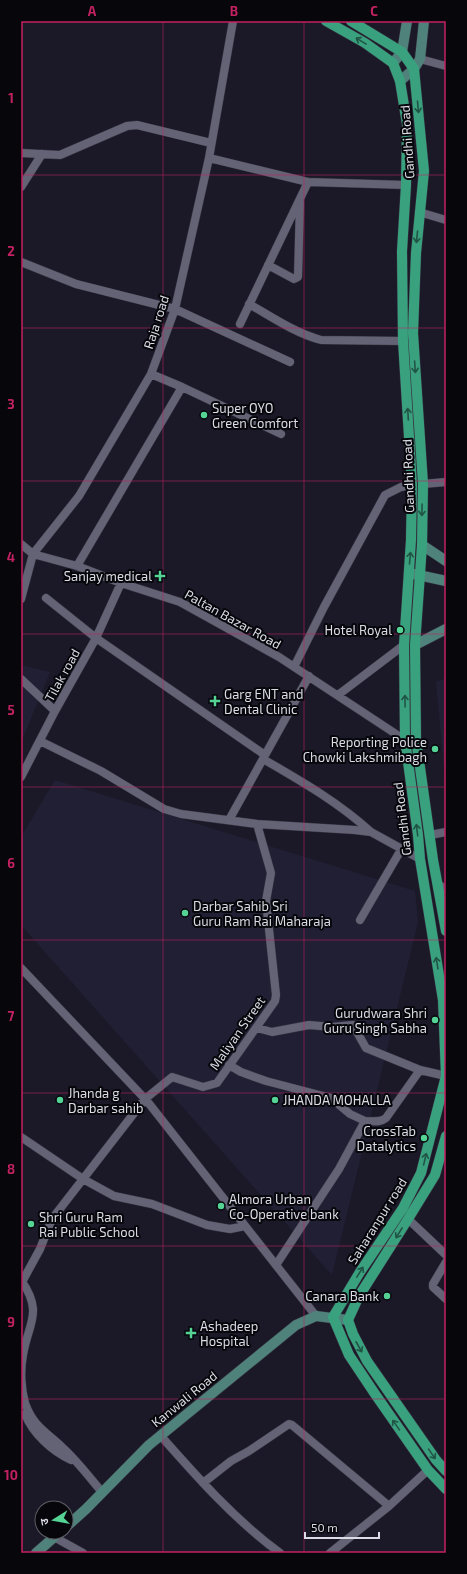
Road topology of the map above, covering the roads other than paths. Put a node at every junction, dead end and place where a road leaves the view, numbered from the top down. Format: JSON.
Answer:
{"nodes":[{"id":1,"x":232,"y":21,"type":"edge"},
{"id":2,"x":326,"y":21,"type":"edge"},
{"id":3,"x":351,"y":21,"type":"edge"},
{"id":4,"x":407,"y":21,"type":"edge"},
{"id":5,"x":424,"y":21,"type":"edge"},
{"id":6,"x":402,"y":52,"type":"junction"},
{"id":7,"x":420,"y":59,"type":"junction"},
{"id":8,"x":393,"y":63,"type":"junction"},
{"id":9,"x":446,"y":66,"type":"edge"},
{"id":10,"x":414,"y":69,"type":"junction"},
{"id":11,"x":400,"y":81,"type":"junction"},
{"id":12,"x":211,"y":143,"type":"junction"},
{"id":13,"x":21,"y":153,"type":"edge"},
{"id":14,"x":42,"y":154,"type":"junction"},
{"id":15,"x":209,"y":158,"type":"junction"},
{"id":16,"x":308,"y":182,"type":"junction"},
{"id":17,"x":406,"y":185,"type":"junction"},
{"id":18,"x":21,"y":187,"type":"edge"},
{"id":19,"x":300,"y":198,"type":"junction"},
{"id":20,"x":419,"y":212,"type":"junction"},
{"id":21,"x":446,"y":220,"type":"edge"},
{"id":22,"x":21,"y":262,"type":"edge"},
{"id":23,"x":268,"y":265,"type":"junction"},
{"id":24,"x":249,"y":304,"type":"junction"},
{"id":25,"x":175,"y":309,"type":"junction"},
{"id":26,"x":240,"y":324,"type":"dead end"},
{"id":27,"x":403,"y":341,"type":"junction"},
{"id":28,"x":290,"y":362,"type":"dead end"},
{"id":29,"x":151,"y":374,"type":"junction"},
{"id":30,"x":182,"y":387,"type":"junction"},
{"id":31,"x":281,"y":434,"type":"dead end"},
{"id":32,"x":446,"y":482,"type":"edge"},
{"id":33,"x":423,"y":484,"type":"junction"},
{"id":34,"x":412,"y":485,"type":"junction"},
{"id":35,"x":21,"y":544,"type":"edge"},
{"id":36,"x":422,"y":545,"type":"junction"},
{"id":37,"x":33,"y":554,"type":"junction"},
{"id":38,"x":446,"y":561,"type":"edge"},
{"id":39,"x":77,"y":566,"type":"junction"},
{"id":40,"x":409,"y":573,"type":"junction"},
{"id":41,"x":419,"y":576,"type":"junction"},
{"id":42,"x":446,"y":581,"type":"edge"},
{"id":43,"x":121,"y":583,"type":"junction"},
{"id":44,"x":46,"y":598,"type":"dead end"},
{"id":45,"x":21,"y":599,"type":"edge"},
{"id":46,"x":446,"y":629,"type":"edge"},
{"id":47,"x":96,"y":638,"type":"junction"},
{"id":48,"x":404,"y":645,"type":"junction"},
{"id":49,"x":414,"y":645,"type":"junction"},
{"id":50,"x":294,"y":667,"type":"junction"},
{"id":51,"x":309,"y":676,"type":"junction"},
{"id":52,"x":21,"y":679,"type":"edge"},
{"id":53,"x":338,"y":695,"type":"junction"},
{"id":54,"x":55,"y":711,"type":"junction"},
{"id":55,"x":405,"y":740,"type":"junction"},
{"id":56,"x":40,"y":741,"type":"junction"},
{"id":57,"x":264,"y":757,"type":"junction"},
{"id":58,"x":21,"y":777,"type":"edge"},
{"id":59,"x":229,"y":820,"type":"junction"},
{"id":60,"x":257,"y":824,"type":"junction"},
{"id":61,"x":371,"y":832,"type":"junction"},
{"id":62,"x":446,"y":832,"type":"edge"},
{"id":63,"x":430,"y":835,"type":"junction"},
{"id":64,"x":402,"y":848,"type":"junction"},
{"id":65,"x":420,"y":859,"type":"junction"},
{"id":66,"x":424,"y":883,"type":"joint"},
{"id":67,"x":437,"y":883,"type":"junction"},
{"id":68,"x":446,"y":890,"type":"edge"},
{"id":69,"x":360,"y":920,"type":"dead end"},
{"id":70,"x":446,"y":931,"type":"edge"},
{"id":71,"x":21,"y":968,"type":"edge"},
{"id":72,"x":257,"y":1028,"type":"junction"},
{"id":73,"x":229,"y":1066,"type":"junction"},
{"id":74,"x":420,"y":1070,"type":"junction"},
{"id":75,"x":446,"y":1076,"type":"edge"},
{"id":76,"x":145,"y":1099,"type":"junction"},
{"id":77,"x":365,"y":1121,"type":"junction"},
{"id":78,"x":446,"y":1136,"type":"edge"},
{"id":79,"x":21,"y":1137,"type":"edge"},
{"id":80,"x":83,"y":1179,"type":"junction"},
{"id":81,"x":408,"y":1219,"type":"junction"},
{"id":82,"x":245,"y":1226,"type":"junction"},
{"id":83,"x":446,"y":1255,"type":"edge"},
{"id":84,"x":446,"y":1262,"type":"edge"},
{"id":85,"x":276,"y":1265,"type":"junction"},
{"id":86,"x":21,"y":1281,"type":"edge"},
{"id":87,"x":24,"y":1293,"type":"edge"},
{"id":88,"x":446,"y":1299,"type":"edge"},
{"id":89,"x":316,"y":1316,"type":"junction"},
{"id":90,"x":333,"y":1317,"type":"junction"},
{"id":91,"x":348,"y":1320,"type":"junction"},
{"id":92,"x":21,"y":1403,"type":"edge"},
{"id":93,"x":160,"y":1435,"type":"junction"},
{"id":94,"x":76,"y":1462,"type":"junction"},
{"id":95,"x":428,"y":1470,"type":"junction"},
{"id":96,"x":446,"y":1471,"type":"edge"},
{"id":97,"x":203,"y":1483,"type":"junction"},
{"id":98,"x":446,"y":1488,"type":"edge"},
{"id":99,"x":102,"y":1492,"type":"junction"},
{"id":100,"x":389,"y":1506,"type":"junction"},
{"id":101,"x":74,"y":1519,"type":"edge"},
{"id":102,"x":51,"y":1540,"type":"edge"},
{"id":103,"x":64,"y":1540,"type":"edge"},
{"id":104,"x":36,"y":1553,"type":"edge"},
{"id":105,"x":83,"y":1553,"type":"edge"},
{"id":106,"x":280,"y":1553,"type":"edge"},
{"id":107,"x":330,"y":1553,"type":"edge"}],
"edges":[{"from":1,"to":12,"type":"street","name":"Raja road"},
{"from":8,"to":2,"type":"main road","one_way":true},
{"from":3,"to":6,"type":"main road"},
{"from":4,"to":6,"type":"street"},
{"from":5,"to":7,"type":"street"},
{"from":6,"to":8,"type":"street"},
{"from":6,"to":10,"type":"main road"},
{"from":7,"to":9,"type":"street"},
{"from":7,"to":10,"type":"street"},
{"from":8,"to":11,"type":"main road","name":"Gandhi Road"},
{"from":10,"to":11,"type":"street"},
{"from":10,"to":20,"type":"main road","name":"Gandhi Road","one_way":true},
{"from":11,"to":17,"type":"main road","name":"Gandhi Road"},
{"from":12,"to":14,"type":"street"},
{"from":12,"to":15,"type":"street","name":"Raja road"},
{"from":13,"to":14,"type":"street"},
{"from":14,"to":18,"type":"street"},
{"from":15,"to":16,"type":"street"},
{"from":15,"to":25,"type":"street","name":"Raja road"},
{"from":16,"to":17,"type":"street"},
{"from":16,"to":19,"type":"street"},
{"from":17,"to":27,"type":"main road","name":"Gandhi Road"},
{"from":19,"to":23,"type":"street"},
{"from":19,"to":23,"type":"street"},
{"from":20,"to":21,"type":"street"},
{"from":20,"to":33,"type":"main road","name":"Gandhi Road","one_way":true},
{"from":22,"to":25,"type":"street"},
{"from":23,"to":24,"type":"street"},
{"from":24,"to":26,"type":"street"},
{"from":24,"to":27,"type":"street"},
{"from":25,"to":28,"type":"street"},
{"from":25,"to":29,"type":"street","name":"Raja road"},
{"from":34,"to":27,"type":"main road","name":"Gandhi Road","one_way":true},
{"from":29,"to":30,"type":"street"},
{"from":29,"to":37,"type":"street","name":"Raja road"},
{"from":30,"to":31,"type":"street"},
{"from":30,"to":39,"type":"street"},
{"from":32,"to":33,"type":"street"},
{"from":33,"to":36,"type":"main road","name":"Gandhi Road","one_way":true},
{"from":40,"to":34,"type":"main road","name":"Gandhi Road","one_way":true},
{"from":34,"to":50,"type":"street"},
{"from":35,"to":37,"type":"street"},
{"from":36,"to":38,"type":"street"},
{"from":36,"to":41,"type":"main road","name":"Gandhi Road"},
{"from":37,"to":39,"type":"street","name":"Paltan Bazar Road"},
{"from":37,"to":45,"type":"street","name":"Raja road"},
{"from":39,"to":43,"type":"street","name":"Paltan Bazar Road"},
{"from":40,"to":41,"type":"street"},
{"from":40,"to":48,"type":"main road","name":"Gandhi Road"},
{"from":41,"to":42,"type":"street"},
{"from":41,"to":49,"type":"main road","name":"Gandhi Road"},
{"from":43,"to":47,"type":"street","name":"Tilak road"},
{"from":43,"to":50,"type":"street","name":"Paltan Bazar Road"},
{"from":44,"to":47,"type":"street"},
{"from":46,"to":49,"type":"street"},
{"from":47,"to":54,"type":"street","name":"Tilak road"},
{"from":47,"to":57,"type":"street"},
{"from":48,"to":53,"type":"street"},
{"from":55,"to":48,"type":"main road","name":"Gandhi Road","one_way":true},
{"from":49,"to":63,"type":"main road","name":"Gandhi Road"},
{"from":50,"to":51,"type":"street","name":"Paltan Bazar Road"},
{"from":51,"to":53,"type":"street","name":"Paltan Bazar Road"},
{"from":51,"to":57,"type":"street"},
{"from":52,"to":54,"type":"street"},
{"from":53,"to":55,"type":"street","name":"Paltan Bazar Road"},
{"from":54,"to":56,"type":"street","name":"Tilak road"},
{"from":65,"to":55,"type":"main road","name":"Gandhi Road","one_way":true},
{"from":56,"to":58,"type":"street","name":"Tilak road"},
{"from":56,"to":59,"type":"street"},
{"from":57,"to":59,"type":"street"},
{"from":57,"to":61,"type":"street"},
{"from":59,"to":60,"type":"street"},
{"from":60,"to":61,"type":"street"},
{"from":60,"to":72,"type":"street","name":"Maliyan Street"},
{"from":61,"to":64,"type":"street"},
{"from":62,"to":63,"type":"street"},
{"from":63,"to":67,"type":"main road","name":"Gandhi Road"},
{"from":64,"to":65,"type":"street"},
{"from":64,"to":69,"type":"street"},
{"from":65,"to":66,"type":"main road","name":"Gandhi Road"},
{"from":75,"to":66,"type":"main road","name":"Saharanpur road","one_way":true},
{"from":67,"to":68,"type":"street"},
{"from":67,"to":70,"type":"main road"},
{"from":71,"to":76,"type":"street"},
{"from":72,"to":73,"type":"street","name":"Maliyan Street"},
{"from":72,"to":74,"type":"street"},
{"from":73,"to":76,"type":"street","name":"Maliyan Street"},
{"from":73,"to":77,"type":"street"},
{"from":74,"to":75,"type":"street"},
{"from":74,"to":77,"type":"street"},
{"from":90,"to":75,"type":"main road","name":"Saharanpur road","one_way":true},
{"from":76,"to":80,"type":"street"},
{"from":76,"to":82,"type":"street"},
{"from":77,"to":85,"type":"street"},
{"from":78,"to":81,"type":"main road","name":"Saharanpur road"},
{"from":79,"to":80,"type":"street"},
{"from":80,"to":82,"type":"street"},
{"from":80,"to":86,"type":"street"},
{"from":81,"to":83,"type":"street"},
{"from":81,"to":91,"type":"main road","name":"Saharanpur road","one_way":true},
{"from":82,"to":85,"type":"street"},
{"from":84,"to":88,"type":"street"},
{"from":85,"to":89,"type":"street"},
{"from":86,"to":87,"type":"street"},
{"from":87,"to":94,"type":"street"},
{"from":89,"to":90,"type":"street","name":"Kanwali Road"},
{"from":89,"to":93,"type":"street","name":"Kanwali Road"},
{"from":90,"to":91,"type":"street","name":"Kanwali Road"},
{"from":95,"to":90,"type":"main road","one_way":true},
{"from":91,"to":96,"type":"main road","one_way":true},
{"from":92,"to":94,"type":"street"},
{"from":93,"to":97,"type":"street"},
{"from":93,"to":99,"type":"street","name":"Kanwali Road"},
{"from":94,"to":99,"type":"street"},
{"from":95,"to":98,"type":"main road"},
{"from":95,"to":100,"type":"street"},
{"from":97,"to":100,"type":"street"},
{"from":97,"to":106,"type":"street"},
{"from":99,"to":101,"type":"street","name":"Kanwali Road"},
{"from":100,"to":107,"type":"street"},
{"from":102,"to":104,"type":"street"},
{"from":103,"to":105,"type":"street"}]}
